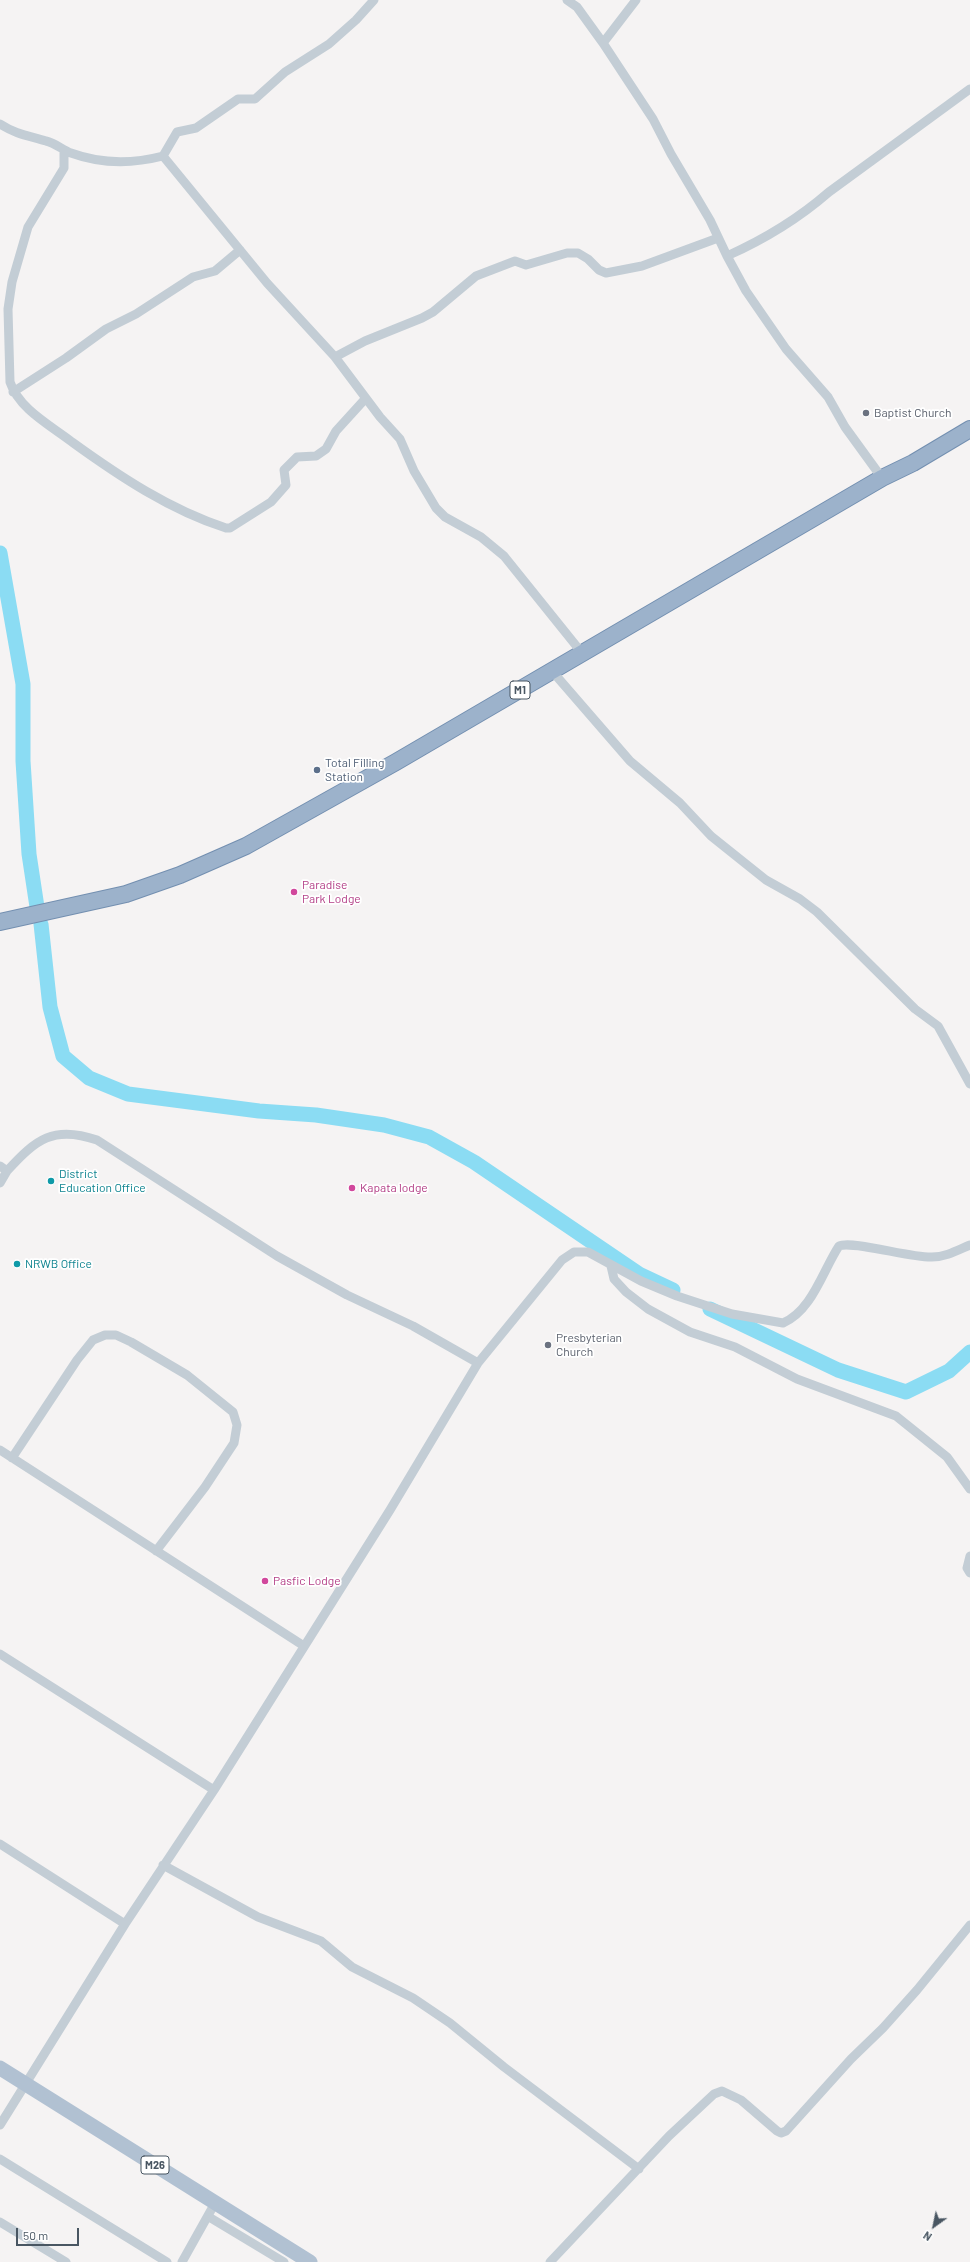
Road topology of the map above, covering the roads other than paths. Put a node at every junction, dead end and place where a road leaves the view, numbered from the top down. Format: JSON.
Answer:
{"nodes":[{"id":1,"x":374,"y":0,"type":"edge"},
{"id":2,"x":567,"y":0,"type":"edge"},
{"id":3,"x":636,"y":0,"type":"edge"},
{"id":4,"x":603,"y":43,"type":"junction"},
{"id":5,"x":970,"y":89,"type":"edge"},
{"id":6,"x":0,"y":124,"type":"edge"},
{"id":7,"x":64,"y":150,"type":"junction"},
{"id":8,"x":163,"y":156,"type":"junction"},
{"id":9,"x":718,"y":238,"type":"junction"},
{"id":10,"x":240,"y":250,"type":"junction"},
{"id":11,"x":727,"y":256,"type":"junction"},
{"id":12,"x":0,"y":327,"type":"edge"},
{"id":13,"x":8,"y":332,"type":"junction"},
{"id":14,"x":335,"y":357,"type":"junction"},
{"id":15,"x":13,"y":392,"type":"junction"},
{"id":16,"x":366,"y":398,"type":"junction"},
{"id":17,"x":970,"y":429,"type":"edge"},
{"id":18,"x":882,"y":478,"type":"junction"},
{"id":19,"x":582,"y":653,"type":"junction"},
{"id":20,"x":552,"y":671,"type":"junction"},
{"id":21,"x":0,"y":922,"type":"edge"},
{"id":22,"x":970,"y":1084,"type":"edge"},
{"id":23,"x":4,"y":1169,"type":"edge"},
{"id":24,"x":0,"y":1183,"type":"edge"},
{"id":25,"x":970,"y":1245,"type":"edge"},
{"id":26,"x":611,"y":1266,"type":"junction"},
{"id":27,"x":478,"y":1364,"type":"junction"},
{"id":28,"x":0,"y":1450,"type":"edge"},
{"id":29,"x":12,"y":1458,"type":"junction"},
{"id":30,"x":970,"y":1489,"type":"edge"},
{"id":31,"x":156,"y":1551,"type":"junction"},
{"id":32,"x":970,"y":1556,"type":"edge"},
{"id":33,"x":970,"y":1572,"type":"edge"},
{"id":34,"x":304,"y":1646,"type":"junction"},
{"id":35,"x":0,"y":1654,"type":"edge"},
{"id":36,"x":214,"y":1790,"type":"junction"},
{"id":37,"x":0,"y":1844,"type":"edge"},
{"id":38,"x":164,"y":1865,"type":"junction"},
{"id":39,"x":125,"y":1924,"type":"junction"},
{"id":40,"x":970,"y":1925,"type":"edge"},
{"id":41,"x":0,"y":2068,"type":"edge"},
{"id":42,"x":27,"y":2083,"type":"junction"},
{"id":43,"x":0,"y":2125,"type":"edge"},
{"id":44,"x":0,"y":2159,"type":"edge"},
{"id":45,"x":639,"y":2168,"type":"junction"},
{"id":46,"x":215,"y":2203,"type":"junction"},
{"id":47,"x":209,"y":2217,"type":"junction"},
{"id":48,"x":0,"y":2222,"type":"edge"},
{"id":49,"x":66,"y":2262,"type":"edge"},
{"id":50,"x":167,"y":2262,"type":"edge"},
{"id":51,"x":182,"y":2262,"type":"edge"},
{"id":52,"x":284,"y":2262,"type":"edge"},
{"id":53,"x":310,"y":2262,"type":"edge"},
{"id":54,"x":550,"y":2262,"type":"edge"}],
"edges":[{"from":1,"to":8,"type":"street"},
{"from":2,"to":4,"type":"street"},
{"from":3,"to":4,"type":"street"},
{"from":4,"to":9,"type":"street"},
{"from":5,"to":11,"type":"street"},
{"from":6,"to":7,"type":"street"},
{"from":7,"to":8,"type":"street"},
{"from":7,"to":13,"type":"street"},
{"from":8,"to":10,"type":"street"},
{"from":9,"to":11,"type":"street"},
{"from":9,"to":14,"type":"street"},
{"from":10,"to":14,"type":"street"},
{"from":10,"to":15,"type":"street"},
{"from":11,"to":18,"type":"street"},
{"from":12,"to":13,"type":"street"},
{"from":13,"to":15,"type":"street"},
{"from":14,"to":16,"type":"street"},
{"from":15,"to":16,"type":"street"},
{"from":16,"to":19,"type":"street"},
{"from":17,"to":18,"type":"highway","number":"M1"},
{"from":18,"to":19,"type":"highway","number":"M1"},
{"from":19,"to":20,"type":"highway","number":"M1"},
{"from":20,"to":21,"type":"highway","number":"M1"},
{"from":20,"to":22,"type":"street"},
{"from":23,"to":24,"type":"street"},
{"from":23,"to":27,"type":"street"},
{"from":25,"to":26,"type":"street"},
{"from":26,"to":27,"type":"street"},
{"from":26,"to":30,"type":"street"},
{"from":27,"to":34,"type":"street"},
{"from":28,"to":29,"type":"street"},
{"from":29,"to":31,"type":"street"},
{"from":29,"to":31,"type":"street"},
{"from":31,"to":34,"type":"street"},
{"from":32,"to":33,"type":"street"},
{"from":34,"to":36,"type":"street"},
{"from":35,"to":36,"type":"street"},
{"from":36,"to":38,"type":"street"},
{"from":37,"to":39,"type":"street"},
{"from":38,"to":39,"type":"street"},
{"from":38,"to":45,"type":"street"},
{"from":39,"to":42,"type":"street"},
{"from":40,"to":45,"type":"street"},
{"from":41,"to":42,"type":"main road","number":"M26"},
{"from":42,"to":43,"type":"street"},
{"from":42,"to":46,"type":"main road","number":"M26"},
{"from":44,"to":50,"type":"street"},
{"from":45,"to":54,"type":"street"},
{"from":46,"to":47,"type":"street"},
{"from":46,"to":53,"type":"main road","number":"M26"},
{"from":47,"to":51,"type":"street"},
{"from":47,"to":52,"type":"street"},
{"from":48,"to":49,"type":"street"}]}
